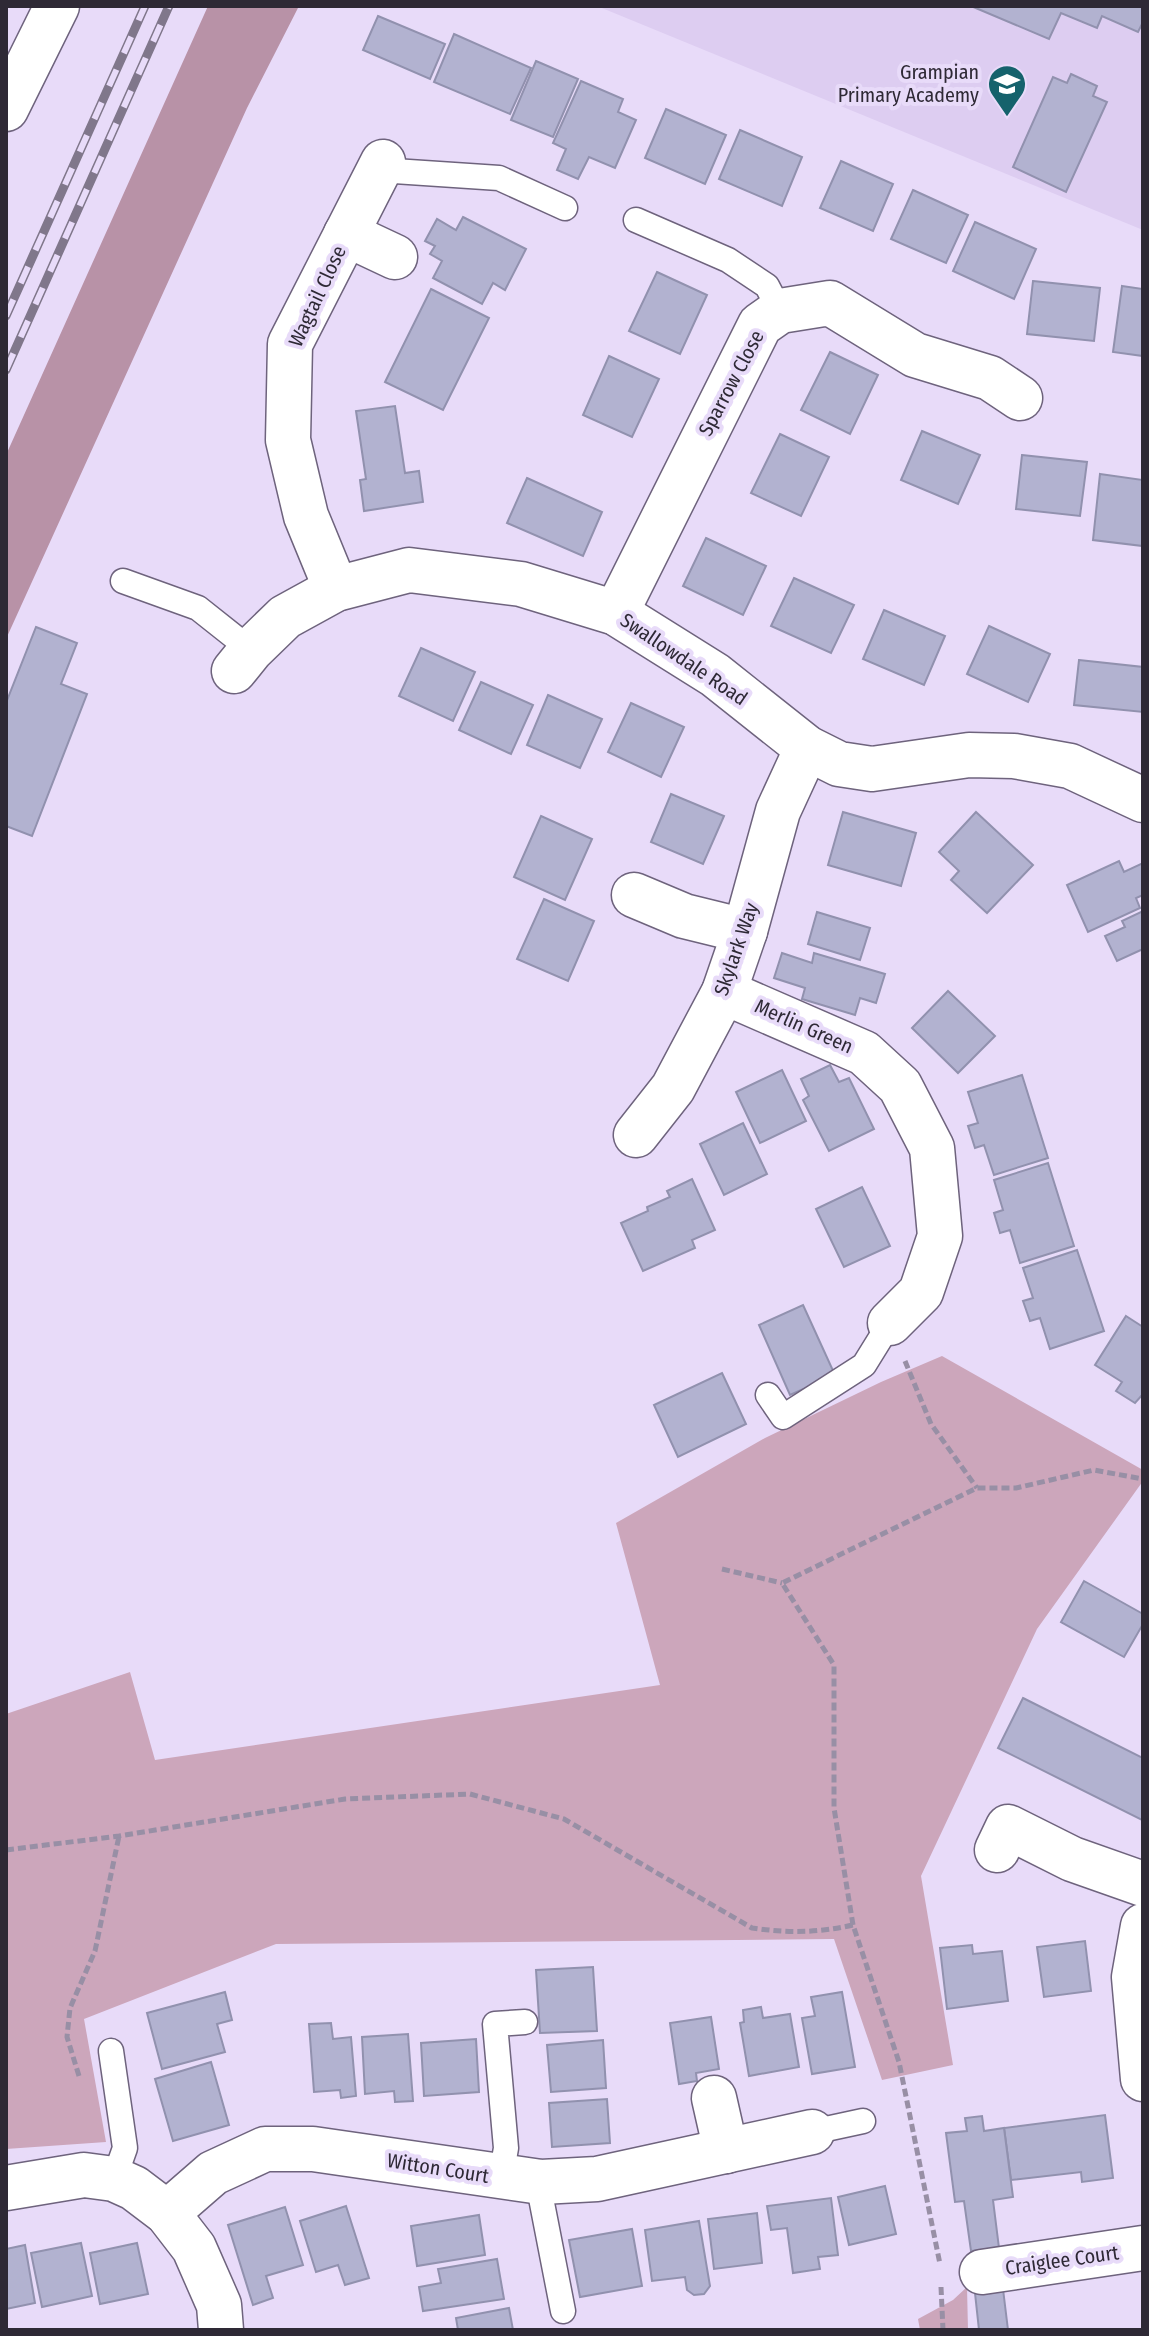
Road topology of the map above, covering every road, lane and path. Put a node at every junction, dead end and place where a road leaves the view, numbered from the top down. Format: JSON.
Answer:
{"nodes":[{"id":1,"x":57,"y":6,"type":"edge"},
{"id":2,"x":6,"y":109,"type":"edge"},
{"id":3,"x":381,"y":166,"type":"joint"},
{"id":4,"x":565,"y":208,"type":"dead end"},
{"id":5,"x":636,"y":220,"type":"dead end"},
{"id":6,"x":346,"y":234,"type":"junction"},
{"id":7,"x":395,"y":257,"type":"dead end"},
{"id":8,"x":780,"y":311,"type":"junction"},
{"id":9,"x":1020,"y":398,"type":"dead end"},
{"id":10,"x":123,"y":581,"type":"dead end"},
{"id":11,"x":336,"y":589,"type":"junction"},
{"id":12,"x":616,"y":613,"type":"junction"},
{"id":13,"x":243,"y":660,"type":"joint"},
{"id":14,"x":807,"y":748,"type":"junction"},
{"id":15,"x":1143,"y":800,"type":"edge"},
{"id":16,"x":634,"y":895,"type":"dead end"},
{"id":17,"x":745,"y":931,"type":"junction"},
{"id":18,"x":724,"y":992,"type":"junction"},
{"id":19,"x":636,"y":1135,"type":"dead end"},
{"id":20,"x":890,"y":1323,"type":"junction"},
{"id":21,"x":768,"y":1395,"type":"dead end"},
{"id":22,"x":1143,"y":1479,"type":"edge"},
{"id":23,"x":977,"y":1488,"type":"junction"},
{"id":24,"x":722,"y":1569,"type":"dead end"},
{"id":25,"x":782,"y":1583,"type":"junction"},
{"id":26,"x":119,"y":1836,"type":"junction"},
{"id":27,"x":6,"y":1850,"type":"edge"},
{"id":28,"x":997,"y":1850,"type":"dead end"},
{"id":29,"x":1143,"y":1884,"type":"edge"},
{"id":30,"x":853,"y":1925,"type":"junction"},
{"id":31,"x":1143,"y":1926,"type":"edge"},
{"id":32,"x":525,"y":2022,"type":"dead end"},
{"id":33,"x":111,"y":2051,"type":"dead end"},
{"id":34,"x":1143,"y":2079,"type":"edge"},
{"id":35,"x":82,"y":2088,"type":"dead end"},
{"id":36,"x":714,"y":2098,"type":"dead end"},
{"id":37,"x":863,"y":2121,"type":"dead end"},
{"id":38,"x":812,"y":2132,"type":"joint"},
{"id":39,"x":726,"y":2151,"type":"junction"},
{"id":40,"x":114,"y":2179,"type":"junction"},
{"id":41,"x":521,"y":2180,"type":"junction"},
{"id":42,"x":6,"y":2188,"type":"edge"},
{"id":43,"x":167,"y":2213,"type":"junction"},
{"id":44,"x":1143,"y":2248,"type":"edge"},
{"id":45,"x":982,"y":2272,"type":"dead end"},
{"id":46,"x":563,"y":2311,"type":"dead end"},
{"id":47,"x":221,"y":2330,"type":"edge"},
{"id":48,"x":943,"y":2330,"type":"edge"}],
"edges":[{"from":1,"to":2,"type":"street"},
{"from":3,"to":4,"type":"lane"},
{"from":3,"to":6,"type":"street","name":"Wagtail Close"},
{"from":5,"to":8,"type":"lane"},
{"from":6,"to":7,"type":"street","name":"Wagtail Close"},
{"from":6,"to":11,"type":"street","name":"Wagtail Close"},
{"from":8,"to":9,"type":"street","name":"Sparrow Close"},
{"from":8,"to":12,"type":"street","name":"Sparrow Close"},
{"from":10,"to":13,"type":"lane"},
{"from":11,"to":12,"type":"street","name":"Swallowdale Road"},
{"from":11,"to":13,"type":"street","name":"Swallowdale Road"},
{"from":12,"to":14,"type":"street","name":"Swallowdale Road"},
{"from":14,"to":15,"type":"street","name":"Swallowdale Road"},
{"from":14,"to":17,"type":"street","name":"Skylark Way"},
{"from":16,"to":17,"type":"street"},
{"from":17,"to":18,"type":"street","name":"Skylark Way"},
{"from":18,"to":19,"type":"street","name":"Skylark Way"},
{"from":18,"to":20,"type":"street","name":"Merlin Green"},
{"from":20,"to":21,"type":"lane"},
{"from":20,"to":23,"type":"path"},
{"from":22,"to":23,"type":"path"},
{"from":23,"to":25,"type":"path"},
{"from":24,"to":25,"type":"path"},
{"from":25,"to":30,"type":"path"},
{"from":26,"to":27,"type":"path"},
{"from":26,"to":30,"type":"path"},
{"from":26,"to":35,"type":"path"},
{"from":28,"to":29,"type":"street"},
{"from":30,"to":48,"type":"path"},
{"from":31,"to":34,"type":"street"},
{"from":32,"to":41,"type":"lane"},
{"from":33,"to":40,"type":"lane"},
{"from":36,"to":39,"type":"street"},
{"from":37,"to":38,"type":"lane"},
{"from":38,"to":39,"type":"street","name":"Witton Court"},
{"from":39,"to":41,"type":"street","name":"Witton Court"},
{"from":40,"to":42,"type":"street"},
{"from":40,"to":43,"type":"street"},
{"from":41,"to":43,"type":"street","name":"Witton Court"},
{"from":41,"to":46,"type":"lane"},
{"from":43,"to":47,"type":"street"},
{"from":44,"to":45,"type":"street","name":"Craiglee Court"}]}
